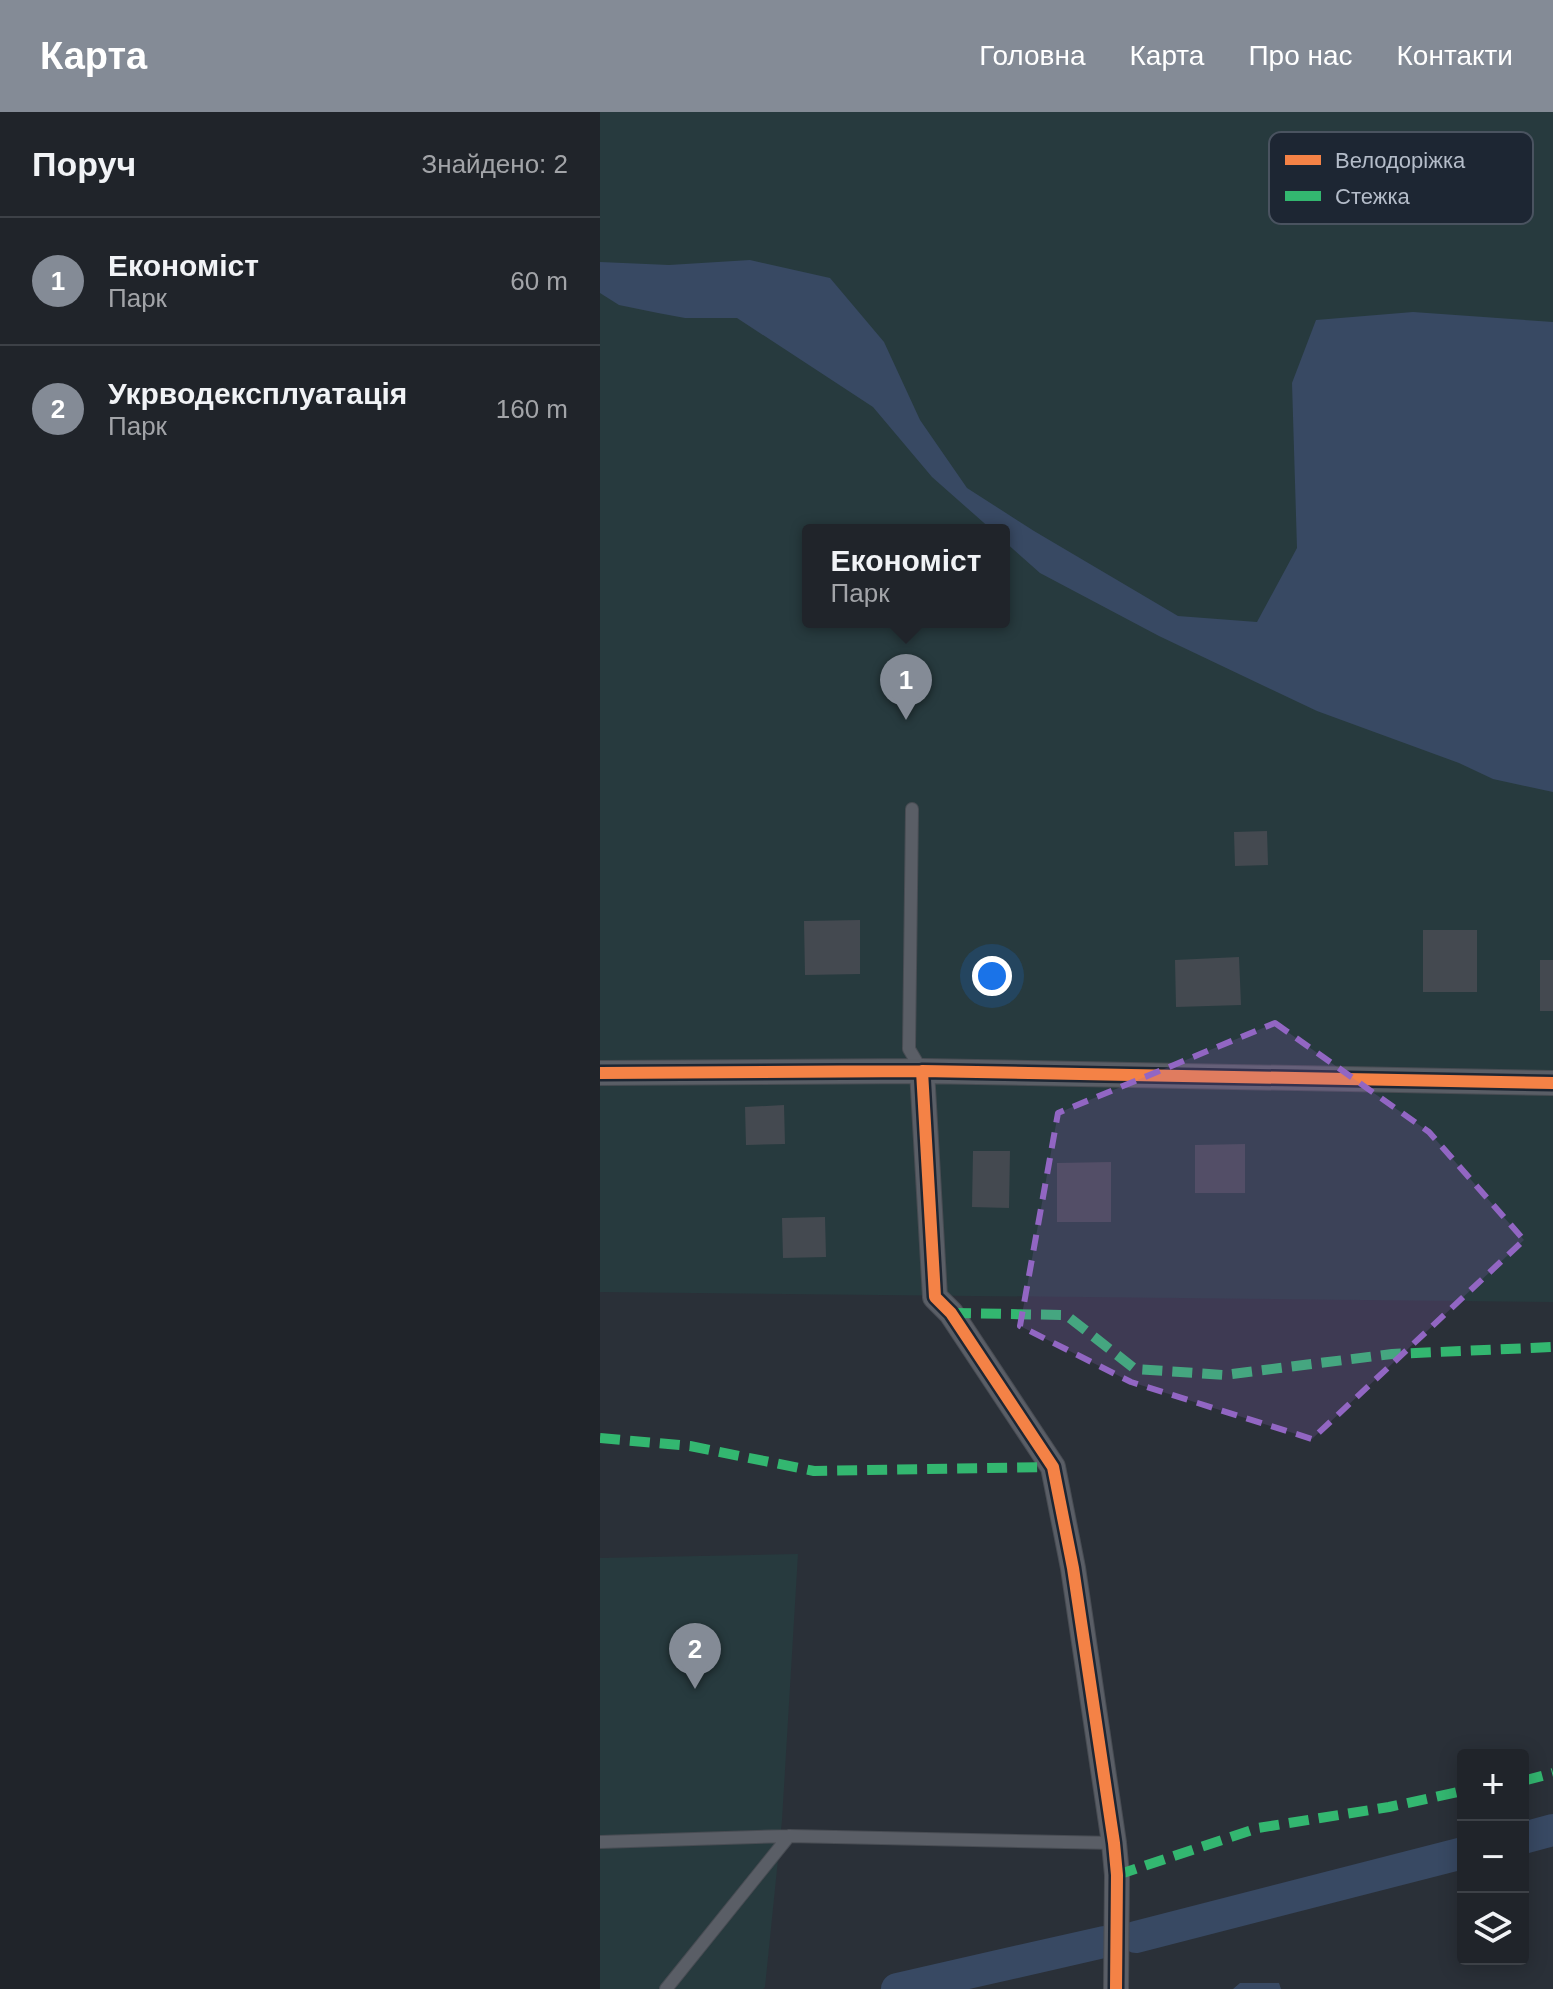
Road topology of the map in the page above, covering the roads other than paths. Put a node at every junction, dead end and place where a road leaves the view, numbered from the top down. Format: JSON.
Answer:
{"nodes":[{"id":1,"x":912,"y":809,"type":"dead end"},
{"id":2,"x":922,"y":1071,"type":"junction"},
{"id":3,"x":600,"y":1073,"type":"edge"},
{"id":4,"x":1553,"y":1083,"type":"edge"},
{"id":5,"x":789,"y":1836,"type":"junction"},
{"id":6,"x":600,"y":1842,"type":"edge"},
{"id":7,"x":1114,"y":1843,"type":"junction"},
{"id":8,"x":666,"y":1989,"type":"edge"},
{"id":9,"x":1116,"y":1989,"type":"edge"}],
"edges":[{"from":1,"to":2,"type":"lane"},
{"from":2,"to":3,"type":"street"},
{"from":2,"to":4,"type":"street"},
{"from":2,"to":7,"type":"street"},
{"from":5,"to":6,"type":"lane"},
{"from":5,"to":7,"type":"lane"},
{"from":5,"to":8,"type":"lane"},
{"from":7,"to":9,"type":"street"}]}
